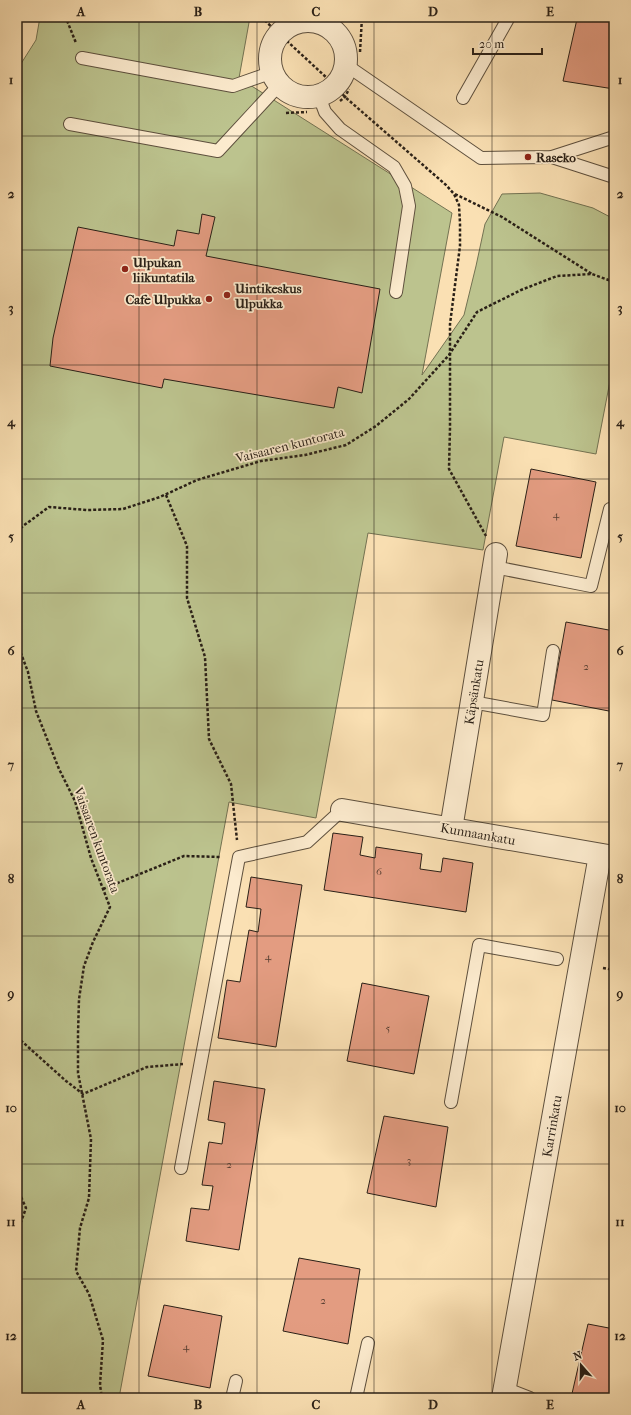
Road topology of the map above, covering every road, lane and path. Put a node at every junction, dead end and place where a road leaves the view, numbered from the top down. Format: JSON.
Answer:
{"nodes":[{"id":1,"x":59,"y":17,"type":"edge"},
{"id":2,"x":509,"y":17,"type":"edge"},
{"id":3,"x":326,"y":21,"type":"edge"},
{"id":4,"x":82,"y":58,"type":"joint"},
{"id":5,"x":346,"y":65,"type":"junction"},
{"id":6,"x":276,"y":78,"type":"junction"},
{"id":7,"x":319,"y":96,"type":"junction"},
{"id":8,"x":463,"y":98,"type":"dead end"},
{"id":9,"x":70,"y":124,"type":"dead end"},
{"id":10,"x":614,"y":136,"type":"edge"},
{"id":11,"x":552,"y":157,"type":"junction"},
{"id":12,"x":614,"y":177,"type":"edge"},
{"id":13,"x":454,"y":194,"type":"dead end"},
{"id":14,"x":592,"y":274,"type":"junction"},
{"id":15,"x":614,"y":282,"type":"edge"},
{"id":16,"x":396,"y":292,"type":"dead end"},
{"id":17,"x":166,"y":494,"type":"junction"},
{"id":18,"x":610,"y":509,"type":"dead end"},
{"id":19,"x":17,"y":532,"type":"edge"},
{"id":20,"x":495,"y":560,"type":"joint"},
{"id":21,"x":17,"y":642,"type":"edge"},
{"id":22,"x":553,"y":651,"type":"dead end"},
{"id":23,"x":472,"y":702,"type":"junction"},
{"id":24,"x":342,"y":810,"type":"joint"},
{"id":25,"x":451,"y":829,"type":"junction"},
{"id":26,"x":607,"y":856,"type":"edge"},
{"id":27,"x":239,"y":857,"type":"junction"},
{"id":28,"x":103,"y":889,"type":"junction"},
{"id":29,"x":558,"y":959,"type":"dead end"},
{"id":30,"x":17,"y":1037,"type":"edge"},
{"id":31,"x":200,"y":1062,"type":"junction"},
{"id":32,"x":83,"y":1094,"type":"junction"},
{"id":33,"x":451,"y":1102,"type":"dead end"},
{"id":34,"x":180,"y":1168,"type":"dead end"},
{"id":35,"x":17,"y":1188,"type":"edge"},
{"id":36,"x":17,"y":1233,"type":"edge"},
{"id":37,"x":368,"y":1343,"type":"dead end"},
{"id":38,"x":236,"y":1381,"type":"dead end"},
{"id":39,"x":504,"y":1393,"type":"edge"},
{"id":40,"x":102,"y":1398,"type":"edge"},
{"id":41,"x":232,"y":1398,"type":"edge"},
{"id":42,"x":356,"y":1398,"type":"edge"},
{"id":43,"x":530,"y":1398,"type":"edge"}],
"edges":[{"from":1,"to":4,"type":"path"},
{"from":2,"to":8,"type":"lane"},
{"from":3,"to":5,"type":"street"},
{"from":3,"to":6,"type":"street"},
{"from":4,"to":6,"type":"lane"},
{"from":5,"to":7,"type":"street"},
{"from":5,"to":11,"type":"lane"},
{"from":6,"to":7,"type":"street"},
{"from":6,"to":9,"type":"lane"},
{"from":7,"to":16,"type":"lane"},
{"from":10,"to":11,"type":"lane"},
{"from":11,"to":12,"type":"lane"},
{"from":13,"to":14,"type":"path"},
{"from":14,"to":15,"type":"path","name":"Vaisaaren kuntorata"},
{"from":14,"to":17,"type":"path","name":"Vaisaaren kuntorata"},
{"from":17,"to":19,"type":"path","name":"Vaisaaren kuntorata"},
{"from":17,"to":27,"type":"path"},
{"from":18,"to":20,"type":"lane"},
{"from":20,"to":23,"type":"street","name":"Käpsänkatu"},
{"from":21,"to":28,"type":"path","name":"Vaisaaren kuntorata"},
{"from":22,"to":23,"type":"lane"},
{"from":23,"to":25,"type":"street","name":"Käpsänkatu"},
{"from":24,"to":25,"type":"street","name":"Kunnaankatu"},
{"from":24,"to":27,"type":"lane"},
{"from":25,"to":26,"type":"street","name":"Kunnaankatu"},
{"from":26,"to":39,"type":"street","name":"Karrinkatu"},
{"from":27,"to":28,"type":"path"},
{"from":27,"to":31,"type":"lane"},
{"from":28,"to":32,"type":"path","name":"Vaisaaren kuntorata"},
{"from":29,"to":33,"type":"lane"},
{"from":30,"to":32,"type":"path"},
{"from":31,"to":32,"type":"path"},
{"from":31,"to":34,"type":"lane"},
{"from":32,"to":40,"type":"path","name":"Vaisaaren kuntorata"},
{"from":35,"to":36,"type":"path"},
{"from":37,"to":42,"type":"lane"},
{"from":38,"to":41,"type":"lane"},
{"from":39,"to":43,"type":"lane"}]}
